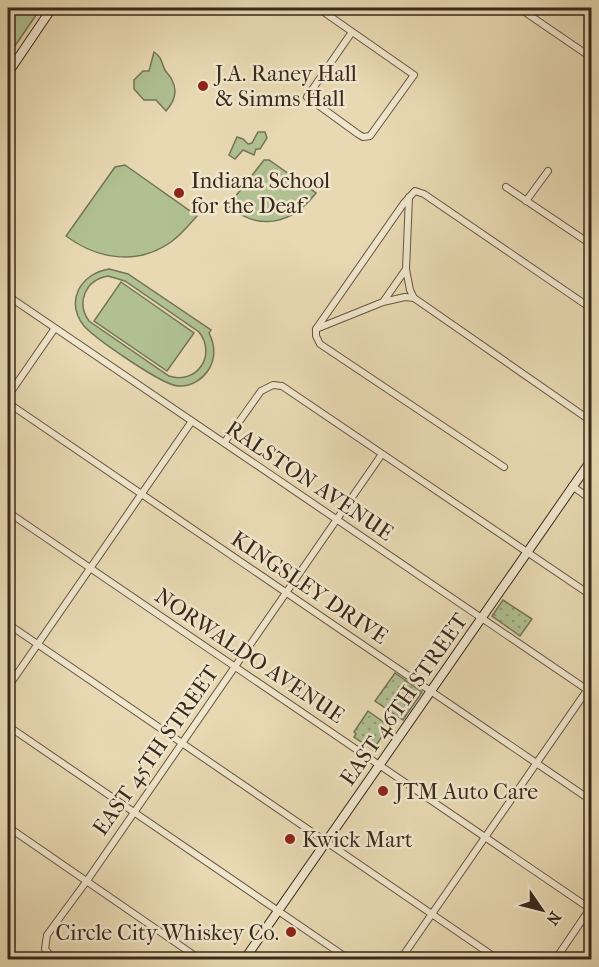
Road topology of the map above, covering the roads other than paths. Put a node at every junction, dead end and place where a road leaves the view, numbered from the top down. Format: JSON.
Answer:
{"nodes":[{"id":1,"x":52,"y":8,"type":"edge"},
{"id":2,"x":318,"y":8,"type":"edge"},
{"id":3,"x":519,"y":8,"type":"edge"},
{"id":4,"x":352,"y":32,"type":"junction"},
{"id":5,"x":591,"y":58,"type":"edge"},
{"id":6,"x":8,"y":73,"type":"edge"},
{"id":7,"x":548,"y":171,"type":"dead end"},
{"id":8,"x":506,"y":187,"type":"dead end"},
{"id":9,"x":409,"y":197,"type":"junction"},
{"id":10,"x":526,"y":201,"type":"junction"},
{"id":11,"x":591,"y":245,"type":"edge"},
{"id":12,"x":406,"y":269,"type":"junction"},
{"id":13,"x":8,"y":296,"type":"edge"},
{"id":14,"x":414,"y":298,"type":"junction"},
{"id":15,"x":382,"y":302,"type":"junction"},
{"id":16,"x":591,"y":309,"type":"edge"},
{"id":17,"x":55,"y":328,"type":"junction"},
{"id":18,"x":316,"y":328,"type":"junction"},
{"id":19,"x":8,"y":396,"type":"edge"},
{"id":20,"x":8,"y":403,"type":"edge"},
{"id":21,"x":192,"y":421,"type":"junction"},
{"id":22,"x":591,"y":421,"type":"edge"},
{"id":23,"x":224,"y":443,"type":"junction"},
{"id":24,"x":382,"y":454,"type":"junction"},
{"id":25,"x":591,"y":459,"type":"edge"},
{"id":26,"x":504,"y":467,"type":"dead end"},
{"id":27,"x":572,"y":486,"type":"junction"},
{"id":28,"x":141,"y":494,"type":"junction"},
{"id":29,"x":591,"y":500,"type":"edge"},
{"id":30,"x":8,"y":512,"type":"edge"},
{"id":31,"x":336,"y":520,"type":"junction"},
{"id":32,"x":527,"y":552,"type":"junction"},
{"id":33,"x":90,"y":568,"type":"junction"},
{"id":34,"x":286,"y":593,"type":"junction"},
{"id":35,"x":591,"y":596,"type":"edge"},
{"id":36,"x":482,"y":618,"type":"junction"},
{"id":37,"x":8,"y":624,"type":"edge"},
{"id":38,"x":37,"y":644,"type":"junction"},
{"id":39,"x":235,"y":666,"type":"junction"},
{"id":40,"x":591,"y":683,"type":"edge"},
{"id":41,"x":8,"y":687,"type":"edge"},
{"id":42,"x":431,"y":691,"type":"junction"},
{"id":43,"x":589,"y":692,"type":"edge"},
{"id":44,"x":8,"y":726,"type":"edge"},
{"id":45,"x":182,"y":743,"type":"junction"},
{"id":46,"x":536,"y":763,"type":"junction"},
{"id":47,"x":380,"y":765,"type":"junction"},
{"id":48,"x":591,"y":801,"type":"edge"},
{"id":49,"x":134,"y":812,"type":"junction"},
{"id":50,"x":10,"y":829,"type":"edge"},
{"id":51,"x":485,"y":837,"type":"junction"},
{"id":52,"x":8,"y":840,"type":"edge"},
{"id":53,"x":327,"y":841,"type":"junction"},
{"id":54,"x":86,"y":882,"type":"junction"},
{"id":55,"x":591,"y":908,"type":"edge"},
{"id":56,"x":279,"y":910,"type":"junction"},
{"id":57,"x":432,"y":913,"type":"junction"},
{"id":58,"x":54,"y":960,"type":"edge"},
{"id":59,"x":201,"y":960,"type":"edge"},
{"id":60,"x":244,"y":960,"type":"edge"},
{"id":61,"x":350,"y":960,"type":"edge"},
{"id":62,"x":400,"y":960,"type":"edge"},
{"id":63,"x":500,"y":960,"type":"edge"},
{"id":64,"x":555,"y":960,"type":"edge"}],
"edges":[{"from":1,"to":6,"type":"main road"},
{"from":2,"to":4,"type":"street"},
{"from":3,"to":5,"type":"street"},
{"from":4,"to":4,"type":"street"},
{"from":7,"to":10,"type":"street"},
{"from":8,"to":10,"type":"street"},
{"from":9,"to":12,"type":"street"},
{"from":9,"to":16,"type":"street"},
{"from":9,"to":18,"type":"street"},
{"from":10,"to":11,"type":"street"},
{"from":12,"to":14,"type":"street"},
{"from":12,"to":15,"type":"street"},
{"from":13,"to":17,"type":"street","name":"RALSTON AVENUE"},
{"from":14,"to":15,"type":"street"},
{"from":14,"to":22,"type":"street"},
{"from":15,"to":18,"type":"street"},
{"from":17,"to":19,"type":"street"},
{"from":17,"to":21,"type":"street","name":"RALSTON AVENUE"},
{"from":18,"to":26,"type":"street"},
{"from":20,"to":28,"type":"street","name":"KINGSLEY DRIVE"},
{"from":21,"to":23,"type":"street","name":"RALSTON AVENUE"},
{"from":21,"to":28,"type":"street"},
{"from":23,"to":24,"type":"street"},
{"from":23,"to":31,"type":"street","name":"RALSTON AVENUE"},
{"from":24,"to":31,"type":"street","name":"EAST 45TH STREET"},
{"from":24,"to":32,"type":"street"},
{"from":25,"to":27,"type":"main road","name":"EAST 46TH STREET"},
{"from":27,"to":29,"type":"street"},
{"from":27,"to":32,"type":"main road","name":"EAST 46TH STREET"},
{"from":28,"to":33,"type":"street"},
{"from":28,"to":34,"type":"street","name":"KINGSLEY DRIVE"},
{"from":30,"to":33,"type":"street","name":"NORWALDO AVENUE"},
{"from":31,"to":34,"type":"street","name":"EAST 45TH STREET"},
{"from":31,"to":36,"type":"street","name":"RALSTON AVENUE"},
{"from":32,"to":35,"type":"street"},
{"from":32,"to":36,"type":"main road","name":"EAST 46TH STREET"},
{"from":33,"to":38,"type":"street"},
{"from":33,"to":39,"type":"street","name":"NORWALDO AVENUE"},
{"from":34,"to":39,"type":"street","name":"EAST 45TH STREET"},
{"from":34,"to":42,"type":"street","name":"KINGSLEY DRIVE"},
{"from":36,"to":42,"type":"main road","name":"EAST 46TH STREET"},
{"from":36,"to":43,"type":"street","name":"RALSTON AVENUE"},
{"from":37,"to":38,"type":"street"},
{"from":38,"to":41,"type":"street"},
{"from":38,"to":45,"type":"street"},
{"from":39,"to":45,"type":"street","name":"EAST 45TH STREET"},
{"from":39,"to":47,"type":"street","name":"NORWALDO AVENUE"},
{"from":40,"to":43,"type":"street"},
{"from":42,"to":46,"type":"street","name":"KINGSLEY DRIVE"},
{"from":42,"to":47,"type":"main road","name":"EAST 46TH STREET"},
{"from":43,"to":46,"type":"street"},
{"from":44,"to":49,"type":"street"},
{"from":45,"to":49,"type":"street","name":"EAST 45TH STREET"},
{"from":45,"to":53,"type":"street"},
{"from":46,"to":48,"type":"street","name":"KINGSLEY DRIVE"},
{"from":46,"to":51,"type":"street"},
{"from":47,"to":51,"type":"street","name":"NORWALDO AVENUE"},
{"from":47,"to":53,"type":"main road","name":"EAST 46TH STREET"},
{"from":49,"to":54,"type":"street","name":"EAST 45TH STREET"},
{"from":49,"to":56,"type":"street"},
{"from":50,"to":52,"type":"street"},
{"from":50,"to":54,"type":"street"},
{"from":51,"to":55,"type":"street","name":"NORWALDO AVENUE"},
{"from":51,"to":57,"type":"street"},
{"from":53,"to":56,"type":"main road","name":"EAST 46TH STREET"},
{"from":53,"to":57,"type":"street"},
{"from":54,"to":58,"type":"street","name":"EAST 45TH STREET"},
{"from":54,"to":59,"type":"street"},
{"from":55,"to":64,"type":"street"},
{"from":56,"to":60,"type":"main road","name":"EAST 46TH STREET"},
{"from":56,"to":61,"type":"street"},
{"from":57,"to":62,"type":"street"},
{"from":57,"to":63,"type":"street"}]}
